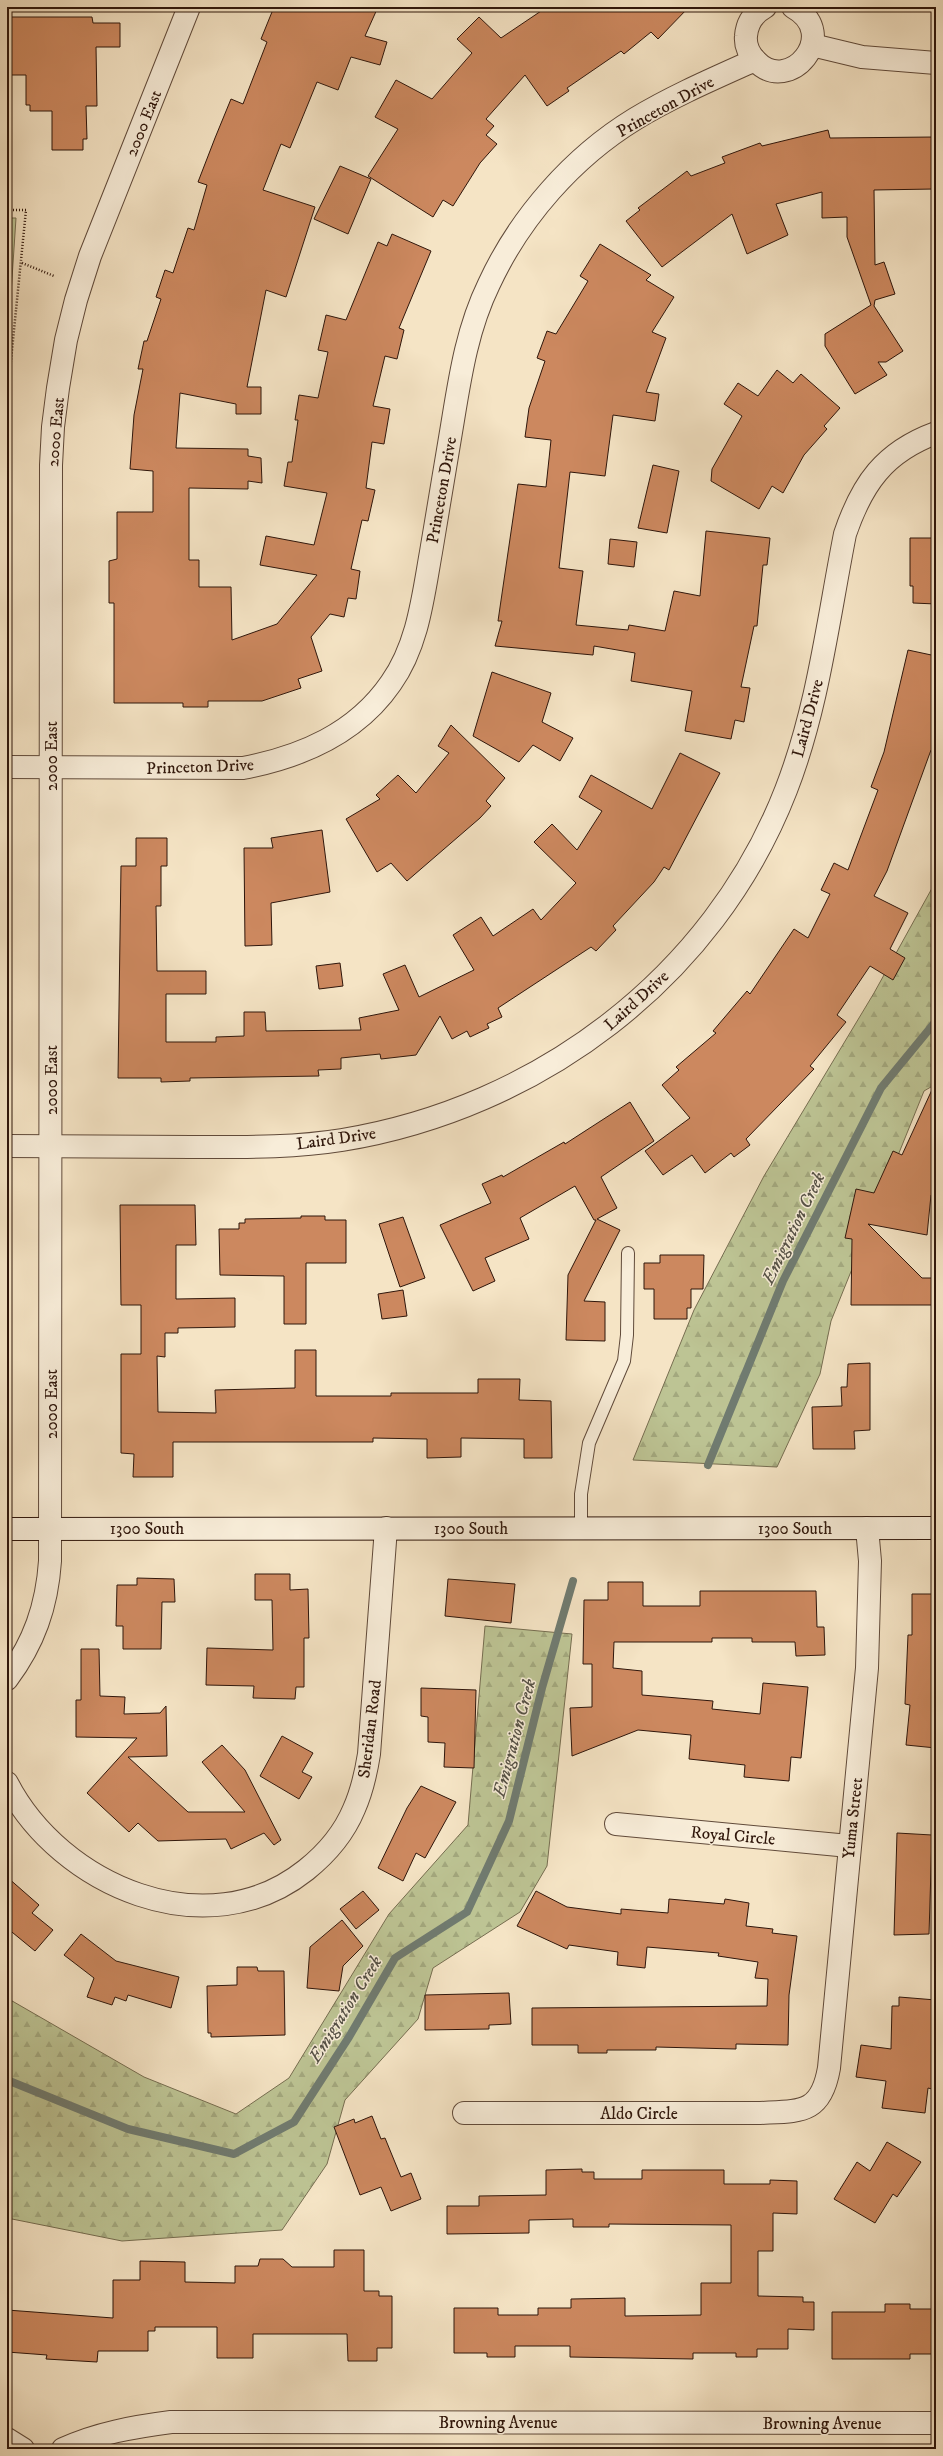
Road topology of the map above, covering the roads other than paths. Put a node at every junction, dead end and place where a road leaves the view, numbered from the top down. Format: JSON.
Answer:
{"nodes":[{"id":1,"x":189,"y":7,"type":"edge"},
{"id":2,"x":765,"y":7,"type":"edge"},
{"id":3,"x":793,"y":7,"type":"edge"},
{"id":4,"x":812,"y":45,"type":"junction"},
{"id":5,"x":755,"y":60,"type":"junction"},
{"id":6,"x":936,"y":63,"type":"edge"},
{"id":7,"x":936,"y":433,"type":"edge"},
{"id":8,"x":7,"y":767,"type":"edge"},
{"id":9,"x":52,"y":767,"type":"junction"},
{"id":10,"x":7,"y":1146,"type":"edge"},
{"id":11,"x":51,"y":1147,"type":"junction"},
{"id":12,"x":628,"y":1253,"type":"dead end"},
{"id":13,"x":7,"y":1528,"type":"edge"},
{"id":14,"x":51,"y":1528,"type":"junction"},
{"id":15,"x":386,"y":1528,"type":"junction"},
{"id":16,"x":581,"y":1528,"type":"junction"},
{"id":17,"x":867,"y":1528,"type":"junction"},
{"id":18,"x":936,"y":1528,"type":"edge"},
{"id":19,"x":7,"y":1679,"type":"edge"},
{"id":20,"x":7,"y":1783,"type":"edge"},
{"id":21,"x":616,"y":1824,"type":"dead end"},
{"id":22,"x":849,"y":1846,"type":"junction"},
{"id":23,"x":813,"y":2103,"type":"joint"},
{"id":24,"x":464,"y":2113,"type":"dead end"},
{"id":25,"x":936,"y":2423,"type":"edge"},
{"id":26,"x":7,"y":2439,"type":"edge"},
{"id":27,"x":23,"y":2449,"type":"edge"},
{"id":28,"x":63,"y":2449,"type":"edge"}],
"edges":[{"from":1,"to":9,"type":"street","name":"2000 East"},
{"from":2,"to":5,"type":"street"},
{"from":3,"to":4,"type":"street"},
{"from":4,"to":5,"type":"street"},
{"from":4,"to":6,"type":"street"},
{"from":5,"to":9,"type":"street","name":"Princeton Drive"},
{"from":7,"to":11,"type":"street","name":"Laird Drive"},
{"from":8,"to":9,"type":"street","name":"Princeton Drive"},
{"from":9,"to":11,"type":"street","name":"2000 East"},
{"from":10,"to":11,"type":"street","name":"Laird Drive"},
{"from":11,"to":14,"type":"street","name":"2000 East"},
{"from":12,"to":16,"type":"lane"},
{"from":13,"to":14,"type":"street","name":"1300 South"},
{"from":14,"to":15,"type":"street","name":"1300 South"},
{"from":14,"to":19,"type":"street","name":"2000 East"},
{"from":15,"to":16,"type":"street","name":"1300 South"},
{"from":15,"to":20,"type":"street","name":"Sheridan Road"},
{"from":16,"to":17,"type":"street","name":"1300 South"},
{"from":17,"to":18,"type":"street","name":"1300 South"},
{"from":17,"to":22,"type":"street","name":"Yuma Street"},
{"from":21,"to":22,"type":"street","name":"Royal Circle"},
{"from":22,"to":23,"type":"street","name":"Yuma Street"},
{"from":23,"to":24,"type":"street","name":"Aldo Circle"},
{"from":25,"to":28,"type":"street","name":"Browning Avenue"},
{"from":26,"to":27,"type":"street"}]}
